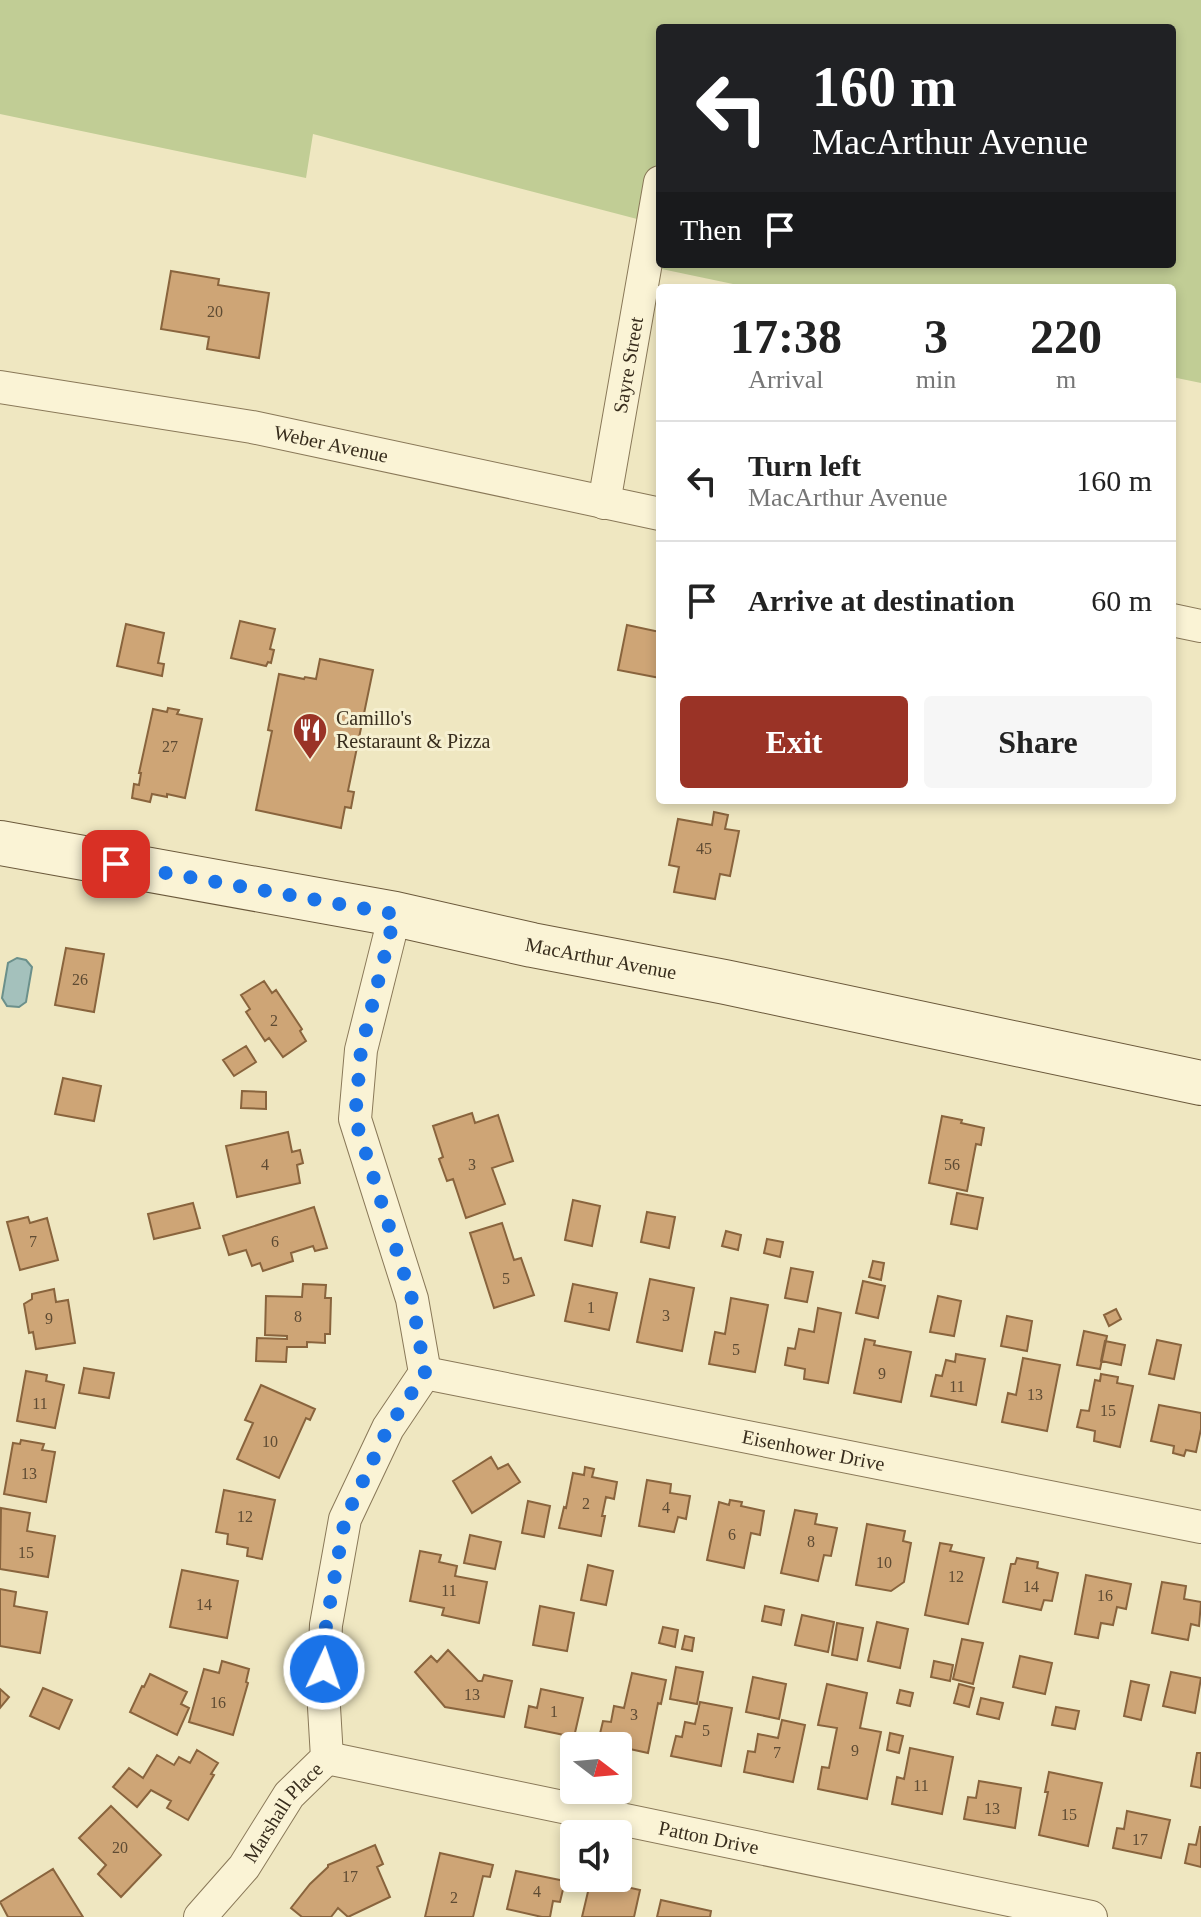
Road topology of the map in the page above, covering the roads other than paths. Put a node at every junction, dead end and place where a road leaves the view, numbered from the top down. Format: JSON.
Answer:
{"nodes":[{"id":1,"x":656,"y":205,"type":"edge"},
{"id":2,"x":0,"y":387,"type":"edge"},
{"id":3,"x":604,"y":503,"type":"junction"},
{"id":4,"x":656,"y":513,"type":"edge"},
{"id":5,"x":1176,"y":621,"type":"edge"},
{"id":6,"x":1201,"y":626,"type":"edge"},
{"id":7,"x":0,"y":843,"type":"edge"},
{"id":8,"x":395,"y":914,"type":"junction"},
{"id":9,"x":1201,"y":1083,"type":"edge"},
{"id":10,"x":425,"y":1373,"type":"junction"},
{"id":11,"x":1201,"y":1527,"type":"edge"},
{"id":12,"x":327,"y":1758,"type":"junction"},
{"id":13,"x":200,"y":1917,"type":"edge"},
{"id":14,"x":1091,"y":1917,"type":"edge"}],
"edges":[{"from":1,"to":3,"type":"street","name":"Sayre Street"},
{"from":2,"to":3,"type":"street","name":"Weber Avenue"},
{"from":3,"to":4,"type":"street","name":"Weber Avenue"},
{"from":5,"to":6,"type":"street"},
{"from":7,"to":8,"type":"street","name":"MacArthur Avenue"},
{"from":8,"to":9,"type":"street","name":"MacArthur Avenue"},
{"from":8,"to":10,"type":"street"},
{"from":10,"to":11,"type":"street","name":"Eisenhower Drive"},
{"from":10,"to":12,"type":"street","name":"Marshall Place"},
{"from":12,"to":13,"type":"street","name":"Marshall Place"},
{"from":12,"to":14,"type":"street","name":"Patton Drive"}]}
